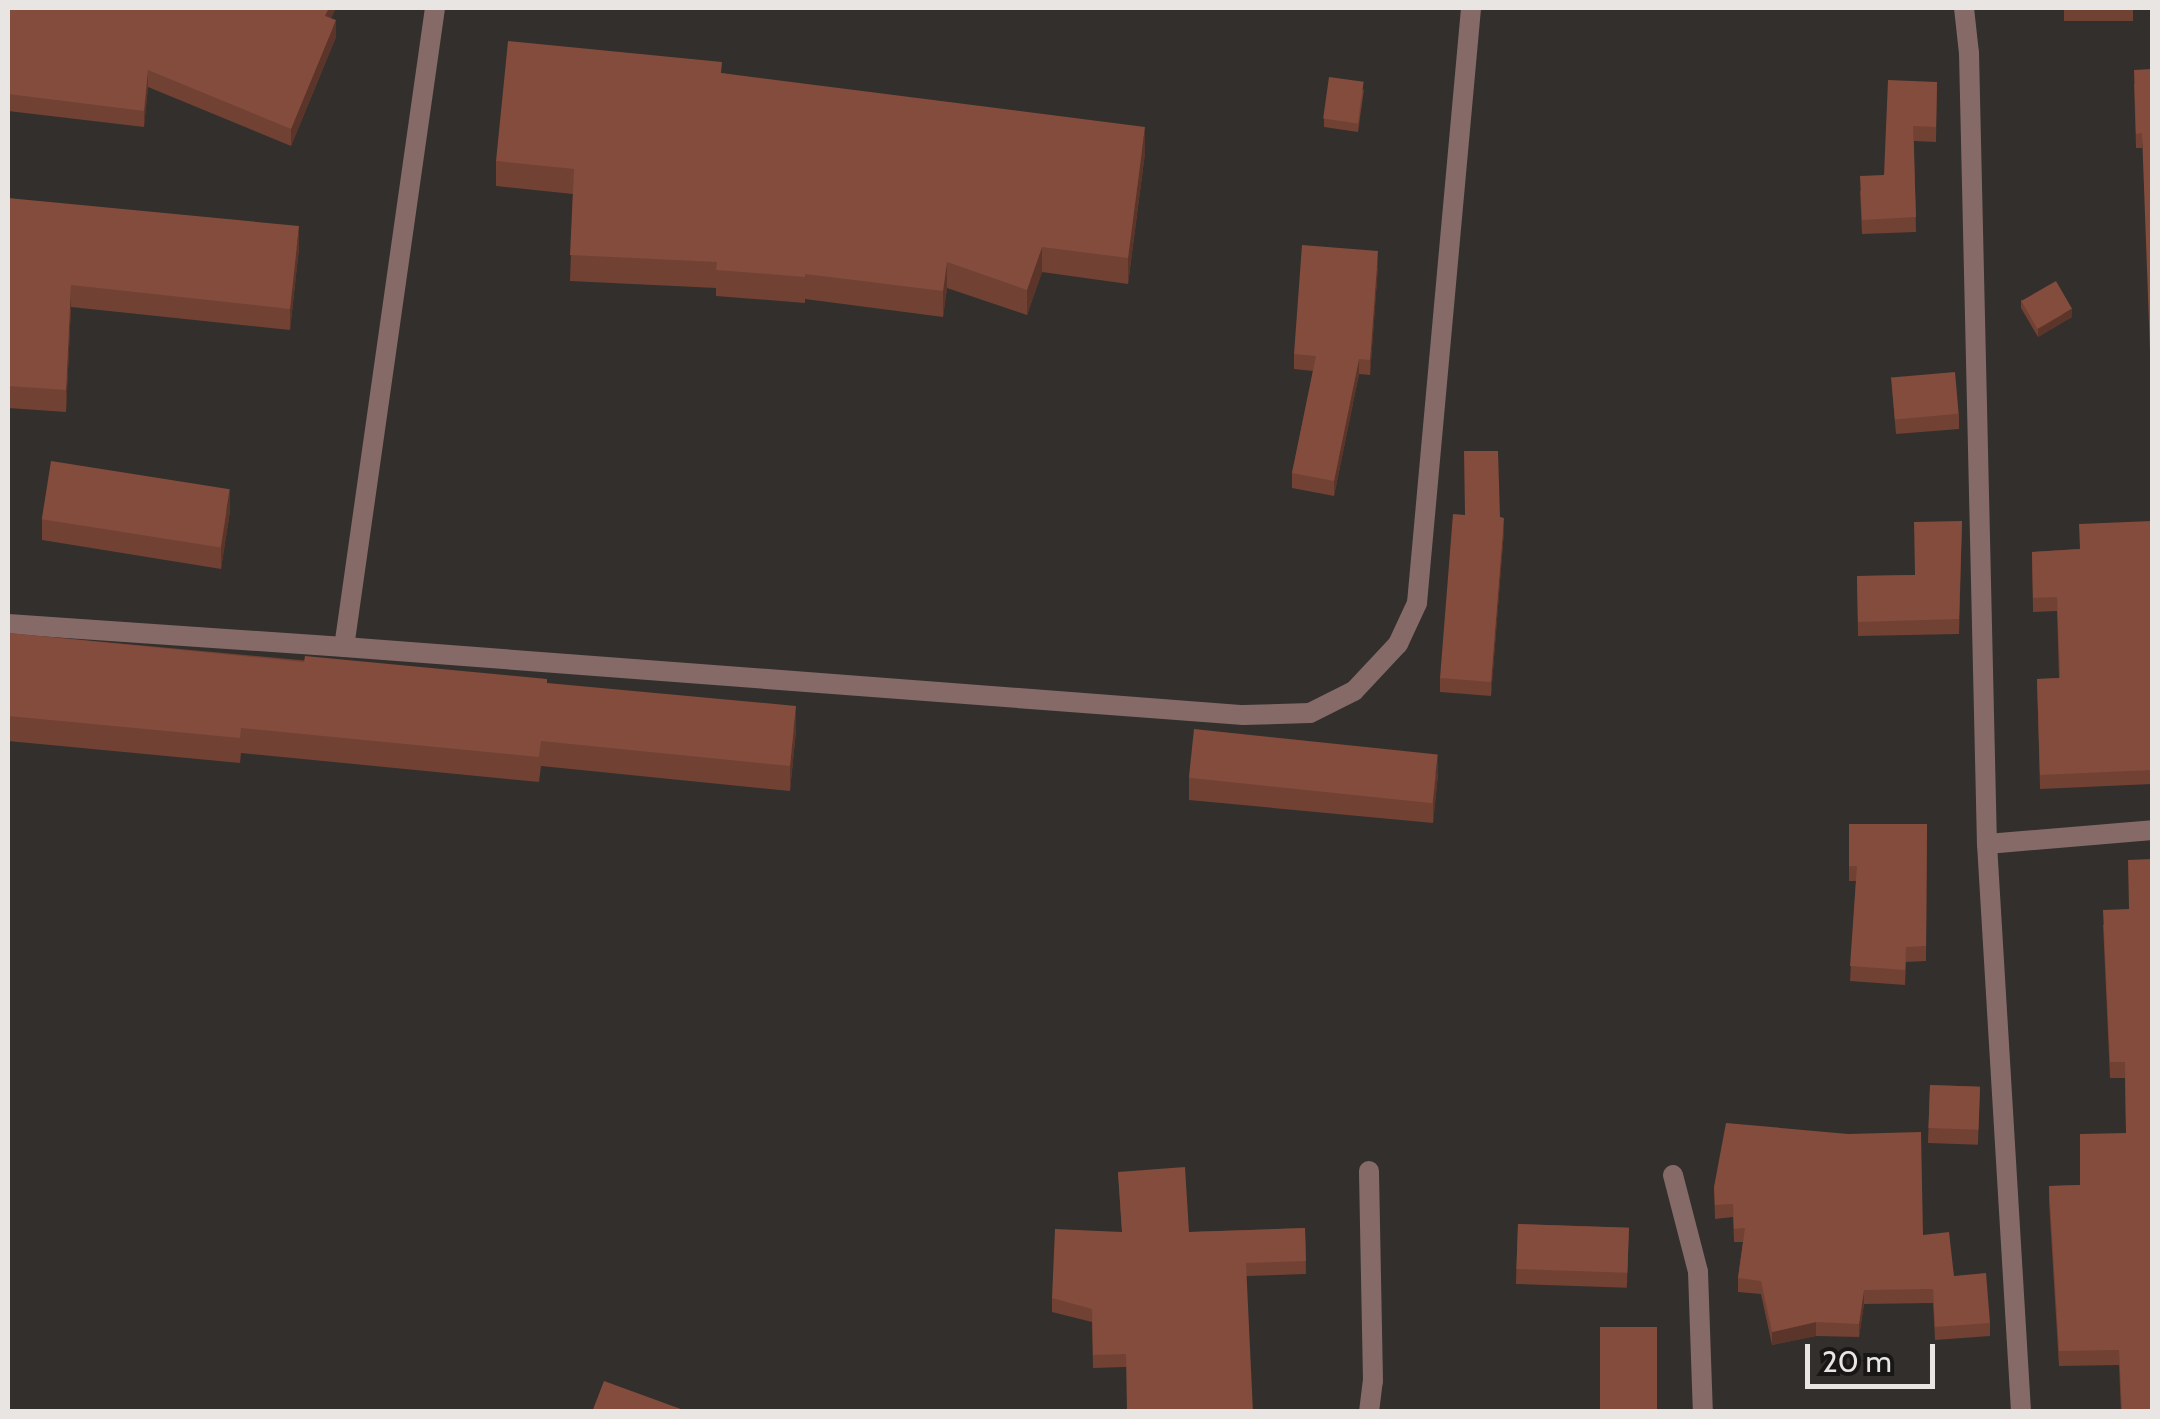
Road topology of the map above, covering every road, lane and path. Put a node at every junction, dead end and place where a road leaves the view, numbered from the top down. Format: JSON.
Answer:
{"nodes":[{"id":1,"x":436,"y":8,"type":"edge"},
{"id":2,"x":1471,"y":8,"type":"edge"},
{"id":3,"x":1964,"y":8,"type":"edge"},
{"id":4,"x":8,"y":624,"type":"edge"},
{"id":5,"x":344,"y":647,"type":"junction"},
{"id":6,"x":2152,"y":830,"type":"edge"},
{"id":7,"x":1987,"y":844,"type":"junction"},
{"id":8,"x":1369,"y":1171,"type":"dead end"},
{"id":9,"x":1673,"y":1176,"type":"dead end"},
{"id":10,"x":1369,"y":1412,"type":"edge"},
{"id":11,"x":1703,"y":1412,"type":"edge"},
{"id":12,"x":2021,"y":1412,"type":"edge"}],
"edges":[{"from":1,"to":5,"type":"street"},
{"from":2,"to":5,"type":"street"},
{"from":3,"to":7,"type":"street"},
{"from":4,"to":5,"type":"street"},
{"from":6,"to":7,"type":"street"},
{"from":7,"to":12,"type":"street"},
{"from":8,"to":10,"type":"street"},
{"from":9,"to":11,"type":"street"}]}
